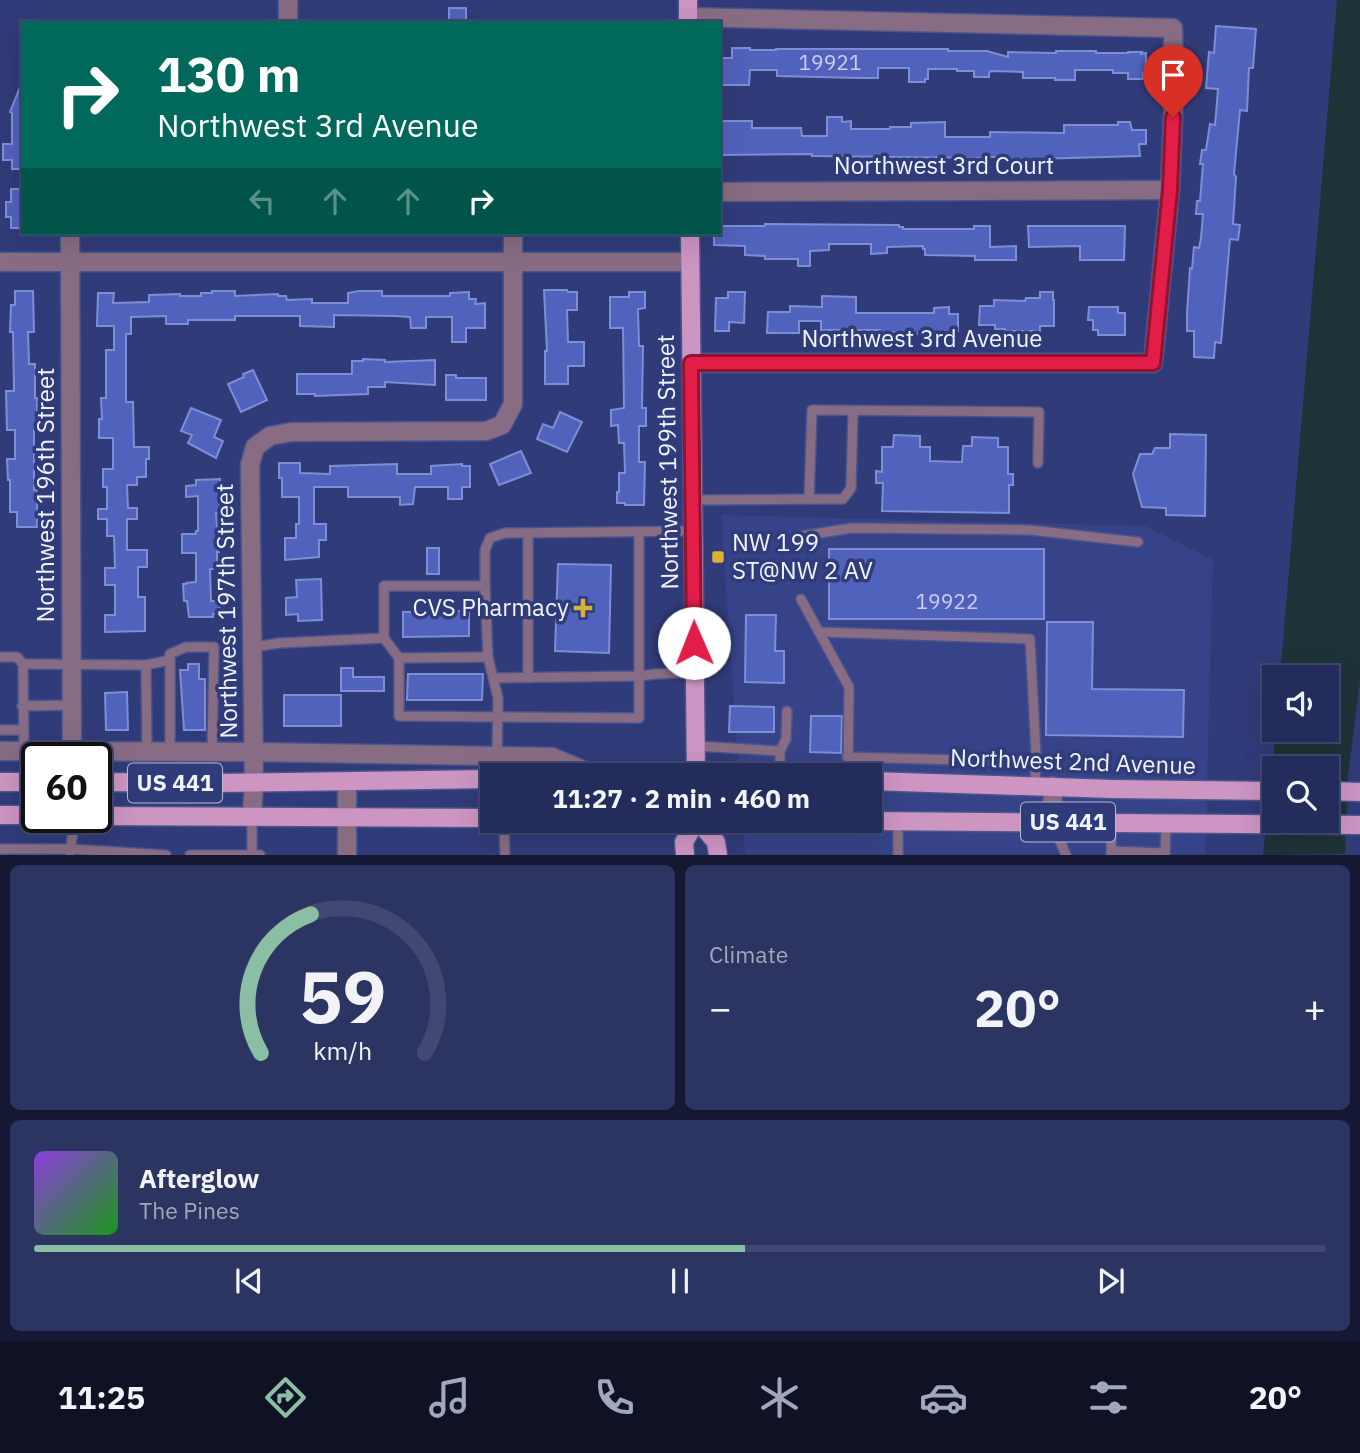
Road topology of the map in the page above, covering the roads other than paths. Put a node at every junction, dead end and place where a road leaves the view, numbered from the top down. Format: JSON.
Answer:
{"nodes":[{"id":1,"x":288,"y":0,"type":"edge"},
{"id":2,"x":688,"y":13,"type":"edge"},
{"id":3,"x":288,"y":21,"type":"edge"},
{"id":4,"x":1170,"y":190,"type":"junction"},
{"id":5,"x":721,"y":192,"type":"edge"},
{"id":6,"x":69,"y":235,"type":"edge"},
{"id":7,"x":513,"y":235,"type":"edge"},
{"id":8,"x":690,"y":235,"type":"edge"},
{"id":9,"x":0,"y":262,"type":"edge"},
{"id":10,"x":69,"y":262,"type":"junction"},
{"id":11,"x":691,"y":262,"type":"junction"},
{"id":12,"x":514,"y":263,"type":"junction"},
{"id":13,"x":691,"y":363,"type":"junction"},
{"id":14,"x":853,"y":411,"type":"junction"},
{"id":15,"x":1038,"y":463,"type":"dead end"},
{"id":16,"x":809,"y":499,"type":"junction"},
{"id":17,"x":693,"y":500,"type":"junction"},
{"id":18,"x":693,"y":531,"type":"junction"},
{"id":19,"x":639,"y":532,"type":"junction"},
{"id":20,"x":528,"y":533,"type":"junction"},
{"id":21,"x":801,"y":536,"type":"dead end"},
{"id":22,"x":1138,"y":542,"type":"dead end"},
{"id":23,"x":485,"y":586,"type":"junction"},
{"id":24,"x":801,"y":599,"type":"dead end"},
{"id":25,"x":819,"y":632,"type":"junction"},
{"id":26,"x":384,"y":638,"type":"junction"},
{"id":27,"x":252,"y":648,"type":"junction"},
{"id":28,"x":0,"y":657,"type":"edge"},
{"id":29,"x":488,"y":657,"type":"junction"},
{"id":30,"x":399,"y":658,"type":"junction"},
{"id":31,"x":170,"y":660,"type":"junction"},
{"id":32,"x":23,"y":664,"type":"junction"},
{"id":33,"x":72,"y":664,"type":"junction"},
{"id":34,"x":146,"y":665,"type":"junction"},
{"id":35,"x":695,"y":672,"type":"junction"},
{"id":36,"x":639,"y":676,"type":"junction"},
{"id":37,"x":493,"y":678,"type":"junction"},
{"id":38,"x":528,"y":678,"type":"junction"},
{"id":39,"x":72,"y":705,"type":"junction"},
{"id":40,"x":22,"y":706,"type":"junction"},
{"id":41,"x":787,"y":712,"type":"dead end"},
{"id":42,"x":498,"y":717,"type":"junction"},
{"id":43,"x":0,"y":730,"type":"edge"},
{"id":44,"x":23,"y":730,"type":"junction"},
{"id":45,"x":24,"y":742,"type":"edge"},
{"id":46,"x":72,"y":742,"type":"edge"},
{"id":47,"x":696,"y":746,"type":"junction"},
{"id":48,"x":0,"y":751,"type":"edge"},
{"id":49,"x":21,"y":751,"type":"edge"},
{"id":50,"x":780,"y":751,"type":"junction"},
{"id":51,"x":147,"y":752,"type":"junction"},
{"id":52,"x":170,"y":752,"type":"junction"},
{"id":53,"x":212,"y":752,"type":"junction"},
{"id":54,"x":253,"y":752,"type":"junction"},
{"id":55,"x":112,"y":753,"type":"edge"},
{"id":56,"x":497,"y":755,"type":"junction"},
{"id":57,"x":847,"y":757,"type":"junction"},
{"id":58,"x":1036,"y":762,"type":"junction"},
{"id":59,"x":566,"y":763,"type":"edge"},
{"id":60,"x":696,"y":763,"type":"edge"},
{"id":61,"x":780,"y":763,"type":"edge"},
{"id":62,"x":847,"y":763,"type":"edge"},
{"id":63,"x":480,"y":779,"type":"edge"},
{"id":64,"x":346,"y":781,"type":"junction"},
{"id":65,"x":882,"y":781,"type":"edge"},
{"id":66,"x":0,"y":782,"type":"edge"},
{"id":67,"x":21,"y":782,"type":"edge"},
{"id":68,"x":112,"y":782,"type":"edge"},
{"id":69,"x":254,"y":782,"type":"junction"},
{"id":70,"x":1044,"y":786,"type":"junction"},
{"id":71,"x":1262,"y":791,"type":"edge"},
{"id":72,"x":0,"y":815,"type":"edge"},
{"id":73,"x":21,"y":815,"type":"edge"},
{"id":74,"x":112,"y":816,"type":"edge"},
{"id":75,"x":252,"y":816,"type":"junction"},
{"id":76,"x":347,"y":817,"type":"junction"},
{"id":77,"x":480,"y":818,"type":"edge"},
{"id":78,"x":882,"y":821,"type":"edge"},
{"id":79,"x":898,"y":821,"type":"junction"},
{"id":80,"x":1052,"y":822,"type":"junction"},
{"id":81,"x":1112,"y":823,"type":"junction"},
{"id":82,"x":1166,"y":823,"type":"junction"},
{"id":83,"x":1354,"y":825,"type":"edge"},
{"id":84,"x":73,"y":833,"type":"edge"},
{"id":85,"x":504,"y":833,"type":"edge"},
{"id":86,"x":690,"y":833,"type":"edge"},
{"id":87,"x":708,"y":833,"type":"edge"},
{"id":88,"x":0,"y":849,"type":"edge"},
{"id":89,"x":70,"y":852,"type":"edge"},
{"id":90,"x":1111,"y":853,"type":"edge"},
{"id":91,"x":208,"y":854,"type":"edge"},
{"id":92,"x":252,"y":854,"type":"edge"},
{"id":93,"x":1165,"y":854,"type":"edge"},
{"id":94,"x":166,"y":855,"type":"edge"},
{"id":95,"x":190,"y":855,"type":"edge"},
{"id":96,"x":260,"y":855,"type":"edge"},
{"id":97,"x":347,"y":855,"type":"edge"},
{"id":98,"x":505,"y":855,"type":"edge"},
{"id":99,"x":685,"y":855,"type":"edge"},
{"id":100,"x":718,"y":855,"type":"edge"},
{"id":101,"x":898,"y":855,"type":"edge"},
{"id":102,"x":1066,"y":855,"type":"edge"}],
"edges":[{"from":1,"to":3,"type":"street"},
{"from":2,"to":4,"type":"street"},
{"from":4,"to":5,"type":"street","name":"Northwest 3rd Court"},
{"from":4,"to":13,"type":"street","name":"Northwest 3rd Avenue"},
{"from":6,"to":10,"type":"street","name":"Northwest 196th Street"},
{"from":7,"to":12,"type":"street"},
{"from":8,"to":11,"type":"main road","name":"Northwest 199th Street"},
{"from":9,"to":10,"type":"street"},
{"from":10,"to":12,"type":"street"},
{"from":10,"to":33,"type":"street","name":"Northwest 196th Street"},
{"from":11,"to":12,"type":"street"},
{"from":11,"to":13,"type":"main road","name":"Northwest 199th Street"},
{"from":12,"to":27,"type":"street","name":"Northwest 197th Street"},
{"from":13,"to":17,"type":"main road","name":"Northwest 199th Street"},
{"from":14,"to":15,"type":"lane"},
{"from":14,"to":16,"type":"lane"},
{"from":14,"to":16,"type":"lane"},
{"from":16,"to":17,"type":"lane"},
{"from":17,"to":18,"type":"main road","name":"Northwest 199th Street"},
{"from":18,"to":19,"type":"lane"},
{"from":18,"to":35,"type":"main road","name":"Northwest 199th Street"},
{"from":19,"to":20,"type":"lane"},
{"from":19,"to":36,"type":"lane"},
{"from":20,"to":23,"type":"lane"},
{"from":20,"to":38,"type":"lane"},
{"from":21,"to":22,"type":"lane"},
{"from":23,"to":26,"type":"lane"},
{"from":23,"to":29,"type":"lane"},
{"from":24,"to":25,"type":"lane"},
{"from":25,"to":57,"type":"lane"},
{"from":25,"to":58,"type":"lane"},
{"from":26,"to":27,"type":"lane"},
{"from":26,"to":30,"type":"lane"},
{"from":27,"to":54,"type":"street","name":"Northwest 197th Street"},
{"from":28,"to":32,"type":"lane"},
{"from":29,"to":30,"type":"lane"},
{"from":29,"to":37,"type":"lane"},
{"from":30,"to":42,"type":"lane"},
{"from":31,"to":34,"type":"lane"},
{"from":31,"to":52,"type":"lane"},
{"from":31,"to":53,"type":"lane"},
{"from":32,"to":33,"type":"lane"},
{"from":32,"to":40,"type":"lane"},
{"from":33,"to":34,"type":"lane"},
{"from":33,"to":39,"type":"street","name":"Northwest 196th Street"},
{"from":34,"to":51,"type":"lane"},
{"from":35,"to":36,"type":"lane"},
{"from":35,"to":47,"type":"main road","name":"Northwest 199th Street"},
{"from":36,"to":38,"type":"lane"},
{"from":36,"to":42,"type":"lane"},
{"from":37,"to":38,"type":"lane"},
{"from":37,"to":42,"type":"lane"},
{"from":39,"to":40,"type":"lane"},
{"from":39,"to":46,"type":"street","name":"Northwest 196th Street"},
{"from":40,"to":44,"type":"lane"},
{"from":41,"to":50,"type":"lane"},
{"from":42,"to":56,"type":"lane"},
{"from":43,"to":44,"type":"lane"},
{"from":44,"to":45,"type":"lane"},
{"from":47,"to":50,"type":"lane"},
{"from":47,"to":60,"type":"main road","name":"Northwest 199th Street"},
{"from":48,"to":49,"type":"street"},
{"from":50,"to":61,"type":"lane"},
{"from":51,"to":52,"type":"street"},
{"from":51,"to":55,"type":"street"},
{"from":52,"to":53,"type":"street"},
{"from":53,"to":54,"type":"street"},
{"from":54,"to":56,"type":"street"},
{"from":54,"to":69,"type":"street","name":"Northwest 197th Street"},
{"from":56,"to":59,"type":"street"},
{"from":57,"to":58,"type":"lane"},
{"from":57,"to":62,"type":"lane"},
{"from":58,"to":70,"type":"lane"},
{"from":63,"to":64,"type":"main road","number":"US 441"},
{"from":64,"to":69,"type":"main road","number":"US 441"},
{"from":64,"to":76,"type":"street"},
{"from":65,"to":70,"type":"main road","name":"Northwest 2nd Avenue","number":"US 441"},
{"from":66,"to":67,"type":"main road"},
{"from":68,"to":69,"type":"main road","number":"US 441"},
{"from":69,"to":75,"type":"street","name":"Northwest 197th Street"},
{"from":70,"to":71,"type":"main road","name":"Northwest 2nd Avenue","number":"US 441"},
{"from":70,"to":80,"type":"street"},
{"from":72,"to":73,"type":"main road"},
{"from":74,"to":75,"type":"main road","number":"US 441"},
{"from":75,"to":76,"type":"main road","number":"US 441"},
{"from":75,"to":92,"type":"lane"},
{"from":76,"to":77,"type":"main road","number":"US 441"},
{"from":76,"to":97,"type":"street"},
{"from":78,"to":79,"type":"main road","number":"US 441"},
{"from":79,"to":80,"type":"main road","number":"US 441"},
{"from":79,"to":101,"type":"lane"},
{"from":80,"to":81,"type":"main road","number":"US 441"},
{"from":80,"to":102,"type":"lane"},
{"from":81,"to":82,"type":"main road","number":"US 441"},
{"from":81,"to":90,"type":"lane"},
{"from":82,"to":83,"type":"main road","number":"US 441"},
{"from":82,"to":93,"type":"lane"},
{"from":84,"to":89,"type":"lane"},
{"from":85,"to":98,"type":"lane"},
{"from":86,"to":99,"type":"main road"},
{"from":87,"to":100,"type":"main road"},
{"from":88,"to":89,"type":"lane"},
{"from":89,"to":94,"type":"lane"},
{"from":90,"to":93,"type":"lane"},
{"from":91,"to":92,"type":"lane"},
{"from":91,"to":95,"type":"lane"},
{"from":92,"to":96,"type":"lane"}]}
